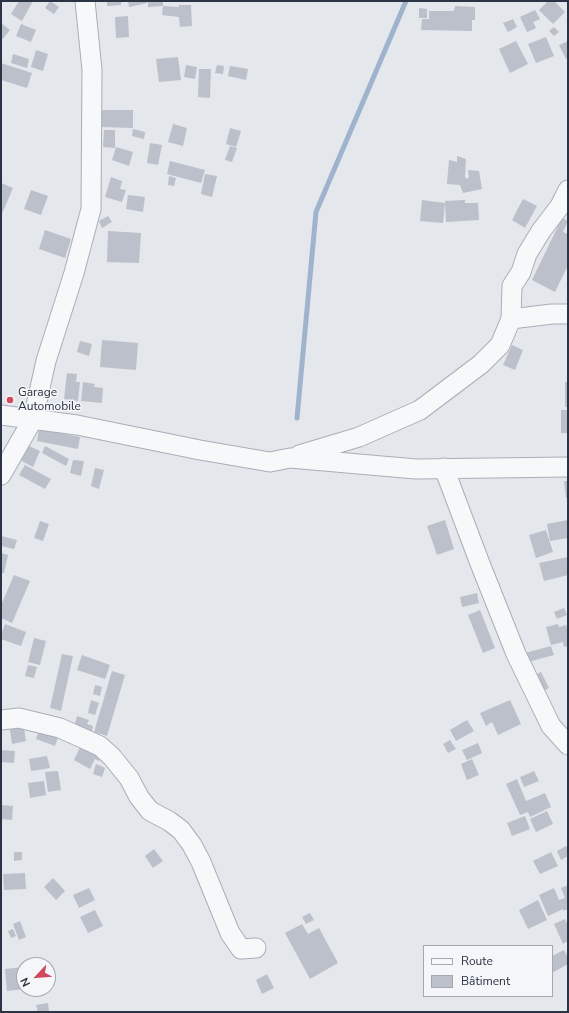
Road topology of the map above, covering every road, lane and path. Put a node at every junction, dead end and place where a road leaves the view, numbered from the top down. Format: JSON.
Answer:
{"nodes":[{"id":1,"x":85,"y":1,"type":"edge"},
{"id":2,"x":568,"y":190,"type":"edge"},
{"id":3,"x":568,"y":314,"type":"edge"},
{"id":4,"x":511,"y":319,"type":"junction"},
{"id":5,"x":1,"y":415,"type":"edge"},
{"id":6,"x":33,"y":419,"type":"junction"},
{"id":7,"x":290,"y":458,"type":"junction"},
{"id":8,"x":568,"y":467,"type":"edge"},
{"id":9,"x":444,"y":468,"type":"junction"},
{"id":10,"x":1,"y":475,"type":"edge"},
{"id":11,"x":1,"y":720,"type":"edge"},
{"id":12,"x":568,"y":745,"type":"edge"},
{"id":13,"x":256,"y":948,"type":"dead end"}],
"edges":[{"from":1,"to":6,"type":"street"},
{"from":2,"to":4,"type":"street"},
{"from":3,"to":4,"type":"street"},
{"from":4,"to":7,"type":"street"},
{"from":5,"to":6,"type":"street"},
{"from":6,"to":7,"type":"street"},
{"from":6,"to":10,"type":"street"},
{"from":7,"to":9,"type":"street"},
{"from":8,"to":9,"type":"street"},
{"from":9,"to":12,"type":"street"},
{"from":11,"to":13,"type":"street"}]}
